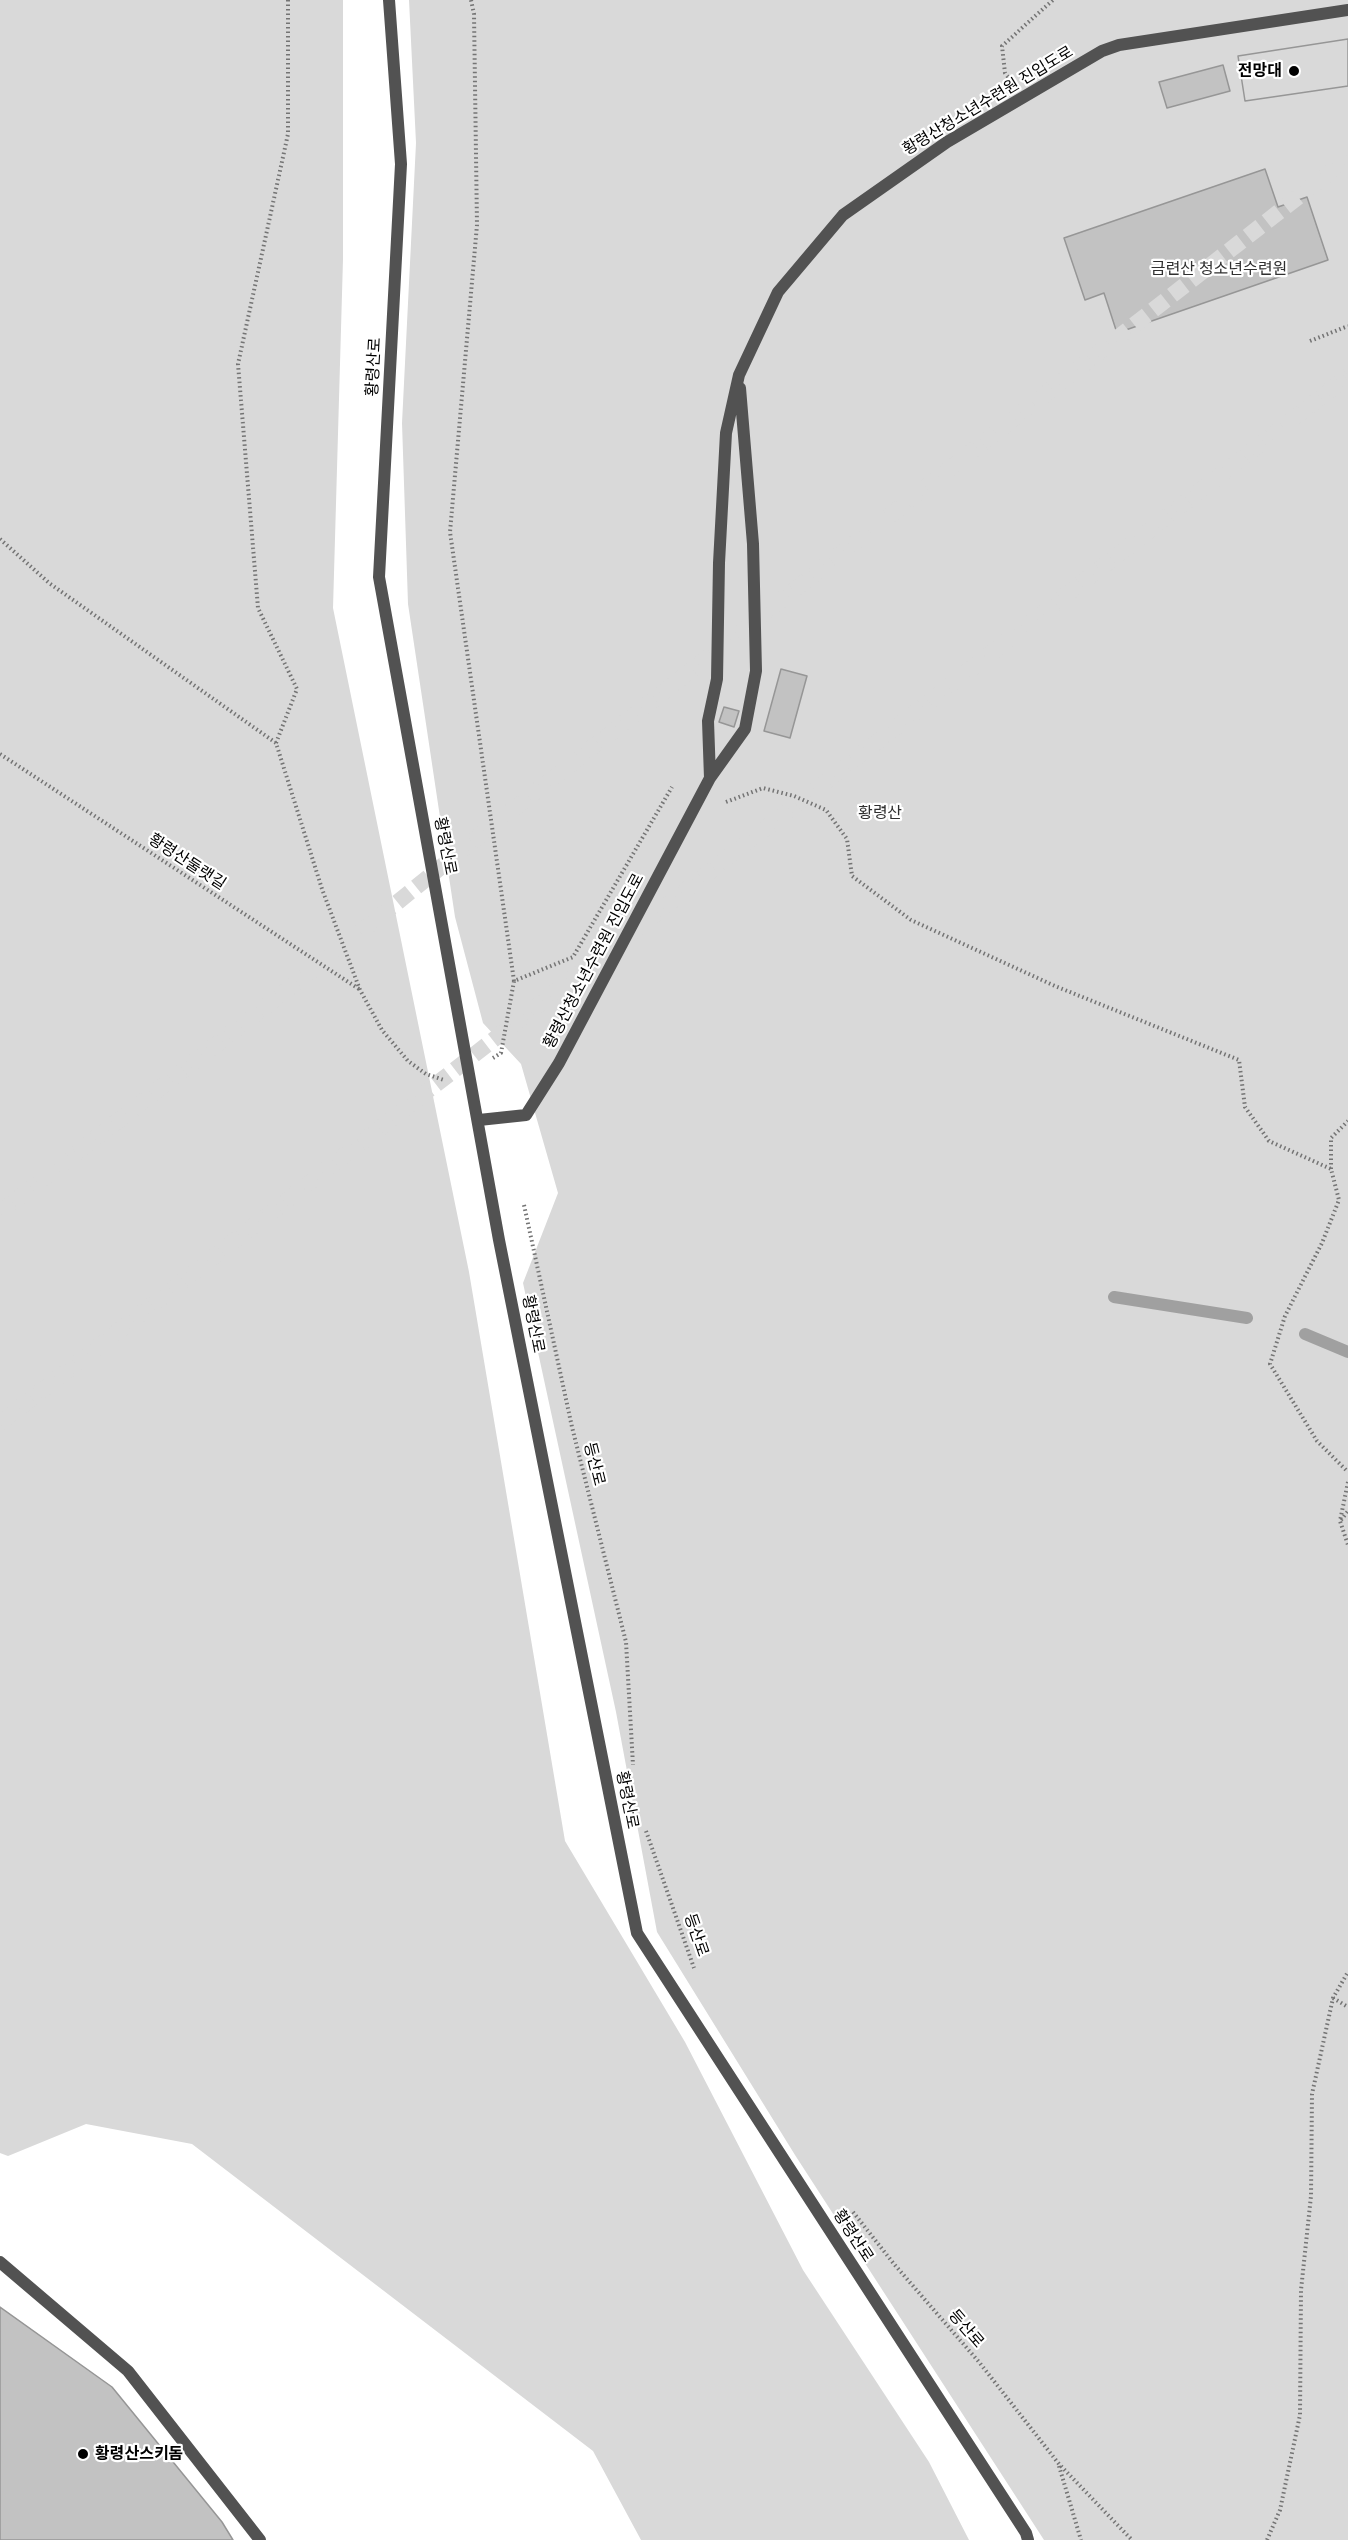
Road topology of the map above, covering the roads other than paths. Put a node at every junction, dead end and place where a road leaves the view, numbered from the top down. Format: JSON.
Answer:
{"nodes":[{"id":1,"x":389,"y":0,"type":"edge"},
{"id":2,"x":1348,"y":10,"type":"edge"},
{"id":3,"x":739,"y":375,"type":"junction"},
{"id":4,"x":710,"y":778,"type":"junction"},
{"id":5,"x":479,"y":1120,"type":"junction"},
{"id":6,"x":0,"y":2262,"type":"edge"},
{"id":7,"x":260,"y":2540,"type":"edge"},
{"id":8,"x":1028,"y":2540,"type":"edge"}],
"edges":[{"from":1,"to":5,"type":"street","name":"황령산로"},
{"from":2,"to":3,"type":"street","name":"황령산청소년수련원 진입도로"},
{"from":3,"to":4,"type":"street","name":"황령산청소년수련원 진입도로"},
{"from":3,"to":4,"type":"street","name":"황령산청소년수련원 진입도로"},
{"from":4,"to":5,"type":"street","name":"황령산청소년수련원 진입도로"},
{"from":5,"to":8,"type":"street","name":"황령산로"},
{"from":6,"to":7,"type":"street"}]}
